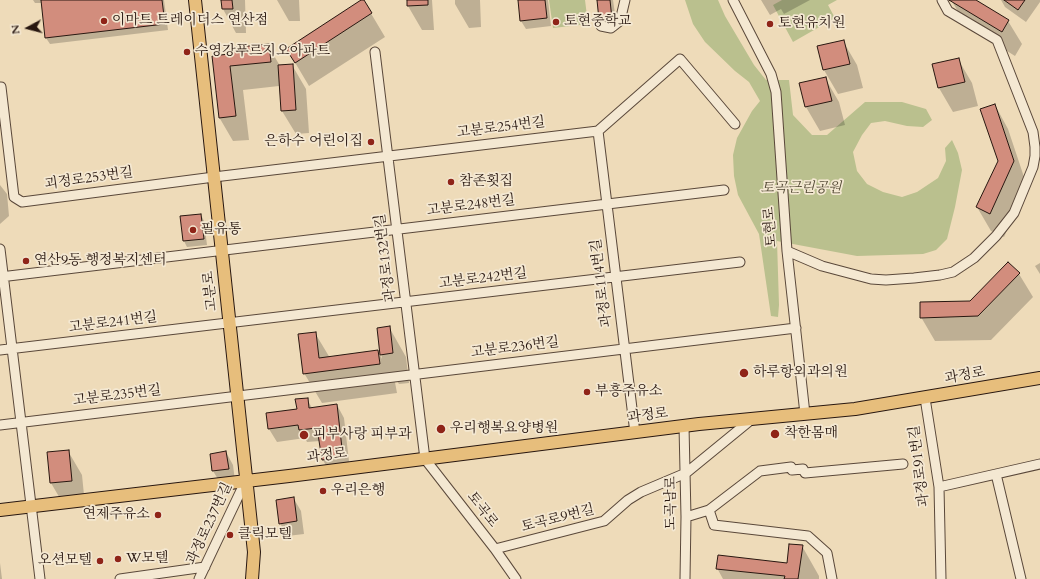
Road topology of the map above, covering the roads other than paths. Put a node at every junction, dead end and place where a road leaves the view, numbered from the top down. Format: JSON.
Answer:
{"nodes":[{"id":1,"x":195,"y":0,"type":"edge"},
{"id":2,"x":625,"y":0,"type":"edge"},
{"id":3,"x":733,"y":0,"type":"edge"},
{"id":4,"x":942,"y":0,"type":"edge"},
{"id":5,"x":601,"y":26,"type":"dead end"},
{"id":6,"x":375,"y":52,"type":"dead end"},
{"id":7,"x":0,"y":88,"type":"edge"},
{"id":8,"x":735,"y":124,"type":"dead end"},
{"id":9,"x":598,"y":131,"type":"junction"},
{"id":10,"x":5,"y":154,"type":"edge"},
{"id":11,"x":388,"y":156,"type":"junction"},
{"id":12,"x":214,"y":177,"type":"junction"},
{"id":13,"x":724,"y":190,"type":"dead end"},
{"id":14,"x":607,"y":204,"type":"junction"},
{"id":15,"x":397,"y":228,"type":"junction"},
{"id":16,"x":0,"y":249,"type":"edge"},
{"id":17,"x":221,"y":249,"type":"junction"},
{"id":18,"x":787,"y":251,"type":"junction"},
{"id":19,"x":740,"y":262,"type":"dead end"},
{"id":20,"x":2,"y":276,"type":"edge"},
{"id":21,"x":616,"y":277,"type":"junction"},
{"id":22,"x":406,"y":302,"type":"junction"},
{"id":23,"x":229,"y":323,"type":"junction"},
{"id":24,"x":796,"y":328,"type":"junction"},
{"id":25,"x":12,"y":349,"type":"junction"},
{"id":26,"x":624,"y":349,"type":"junction"},
{"id":27,"x":0,"y":350,"type":"edge"},
{"id":28,"x":414,"y":374,"type":"junction"},
{"id":29,"x":1040,"y":378,"type":"edge"},
{"id":30,"x":237,"y":396,"type":"junction"},
{"id":31,"x":925,"y":398,"type":"junction"},
{"id":32,"x":805,"y":414,"type":"junction"},
{"id":33,"x":752,"y":419,"type":"junction"},
{"id":34,"x":21,"y":422,"type":"junction"},
{"id":35,"x":0,"y":425,"type":"edge"},
{"id":36,"x":684,"y":426,"type":"junction"},
{"id":37,"x":634,"y":433,"type":"junction"},
{"id":38,"x":425,"y":460,"type":"junction"},
{"id":39,"x":903,"y":464,"type":"dead end"},
{"id":40,"x":1040,"y":464,"type":"edge"},
{"id":41,"x":686,"y":473,"type":"junction"},
{"id":42,"x":996,"y":474,"type":"junction"},
{"id":43,"x":246,"y":480,"type":"junction"},
{"id":44,"x":939,"y":487,"type":"junction"},
{"id":45,"x":31,"y":507,"type":"junction"},
{"id":46,"x":0,"y":510,"type":"edge"},
{"id":47,"x":709,"y":510,"type":"junction"},
{"id":48,"x":686,"y":517,"type":"junction"},
{"id":49,"x":495,"y":549,"type":"junction"},
{"id":50,"x":204,"y":567,"type":"junction"},
{"id":51,"x":40,"y":579,"type":"edge"},
{"id":52,"x":120,"y":579,"type":"edge"},
{"id":53,"x":124,"y":579,"type":"edge"},
{"id":54,"x":199,"y":579,"type":"edge"},
{"id":55,"x":252,"y":579,"type":"edge"},
{"id":56,"x":516,"y":579,"type":"edge"},
{"id":57,"x":684,"y":579,"type":"edge"},
{"id":58,"x":832,"y":579,"type":"edge"},
{"id":59,"x":941,"y":579,"type":"edge"},
{"id":60,"x":1020,"y":579,"type":"edge"}],
"edges":[{"from":1,"to":12,"type":"main road","name":"고분로"},
{"from":2,"to":5,"type":"street"},
{"from":3,"to":18,"type":"street","name":"토현로"},
{"from":4,"to":18,"type":"street"},
{"from":6,"to":11,"type":"street","name":"과정로132번길"},
{"from":7,"to":10,"type":"street","name":"괴정로253번길"},
{"from":8,"to":9,"type":"street"},
{"from":9,"to":11,"type":"street","name":"고분로254번길"},
{"from":9,"to":14,"type":"street","name":"과정로114번길"},
{"from":10,"to":12,"type":"street","name":"괴정로253번길"},
{"from":11,"to":12,"type":"street","name":"고분로254번길"},
{"from":11,"to":15,"type":"street","name":"과정로132번길"},
{"from":12,"to":17,"type":"main road","name":"고분로"},
{"from":13,"to":14,"type":"street","name":"고분로248번길"},
{"from":14,"to":15,"type":"street","name":"고분로248번길"},
{"from":14,"to":21,"type":"street","name":"과정로114번길"},
{"from":15,"to":17,"type":"street","name":"고분로248번길"},
{"from":15,"to":22,"type":"street","name":"과정로132번길"},
{"from":16,"to":20,"type":"street"},
{"from":17,"to":20,"type":"street","name":"고분로248번길"},
{"from":17,"to":23,"type":"main road","name":"고분로"},
{"from":18,"to":24,"type":"street","name":"토현로"},
{"from":19,"to":21,"type":"street","name":"고분로242번길"},
{"from":20,"to":25,"type":"street"},
{"from":21,"to":22,"type":"street","name":"고분로242번길"},
{"from":21,"to":26,"type":"street","name":"과정로114번길"},
{"from":22,"to":23,"type":"street","name":"고분로242번길"},
{"from":22,"to":28,"type":"street","name":"과정로132번길"},
{"from":23,"to":25,"type":"street","name":"고분로241번길"},
{"from":23,"to":30,"type":"main road","name":"고분로"},
{"from":24,"to":26,"type":"street","name":"고분로236번길"},
{"from":24,"to":32,"type":"street","name":"토현로"},
{"from":25,"to":27,"type":"street","name":"고분로241번길"},
{"from":25,"to":34,"type":"street"},
{"from":26,"to":28,"type":"street","name":"고분로236번길"},
{"from":26,"to":37,"type":"street","name":"과정로114번길"},
{"from":28,"to":30,"type":"street","name":"고분로236번길"},
{"from":28,"to":38,"type":"street","name":"과정로132번길"},
{"from":29,"to":31,"type":"main road","name":"과정로"},
{"from":30,"to":34,"type":"street","name":"고분로235번길"},
{"from":30,"to":43,"type":"main road","name":"고분로"},
{"from":31,"to":32,"type":"main road","name":"과정로"},
{"from":31,"to":44,"type":"street","name":"과정로91번길"},
{"from":32,"to":33,"type":"main road","name":"과정로"},
{"from":33,"to":36,"type":"main road","name":"과정로"},
{"from":33,"to":41,"type":"street"},
{"from":34,"to":35,"type":"street","name":"고분로235번길"},
{"from":34,"to":45,"type":"street"},
{"from":36,"to":37,"type":"main road","name":"과정로"},
{"from":36,"to":41,"type":"street","name":"도곡남로"},
{"from":37,"to":38,"type":"main road","name":"과정로"},
{"from":38,"to":43,"type":"main road","name":"과정로"},
{"from":38,"to":49,"type":"street","name":"토곡로"},
{"from":39,"to":47,"type":"street"},
{"from":40,"to":42,"type":"street"},
{"from":41,"to":48,"type":"street","name":"도곡남로"},
{"from":41,"to":49,"type":"street","name":"토곡로9번길"},
{"from":42,"to":44,"type":"street"},
{"from":42,"to":60,"type":"street"},
{"from":43,"to":45,"type":"main road","name":"과정로"},
{"from":43,"to":50,"type":"street","name":"과정로237번길"},
{"from":43,"to":55,"type":"main road","name":"고분로"},
{"from":44,"to":59,"type":"street","name":"과정로91번길"},
{"from":45,"to":46,"type":"main road","name":"과정로"},
{"from":45,"to":51,"type":"street"},
{"from":47,"to":48,"type":"street"},
{"from":47,"to":58,"type":"street"},
{"from":48,"to":57,"type":"street","name":"도곡남로"},
{"from":49,"to":56,"type":"street","name":"토곡로"},
{"from":50,"to":53,"type":"street"},
{"from":50,"to":54,"type":"street","name":"과정로237번길"},
{"from":52,"to":53,"type":"street"}]}
